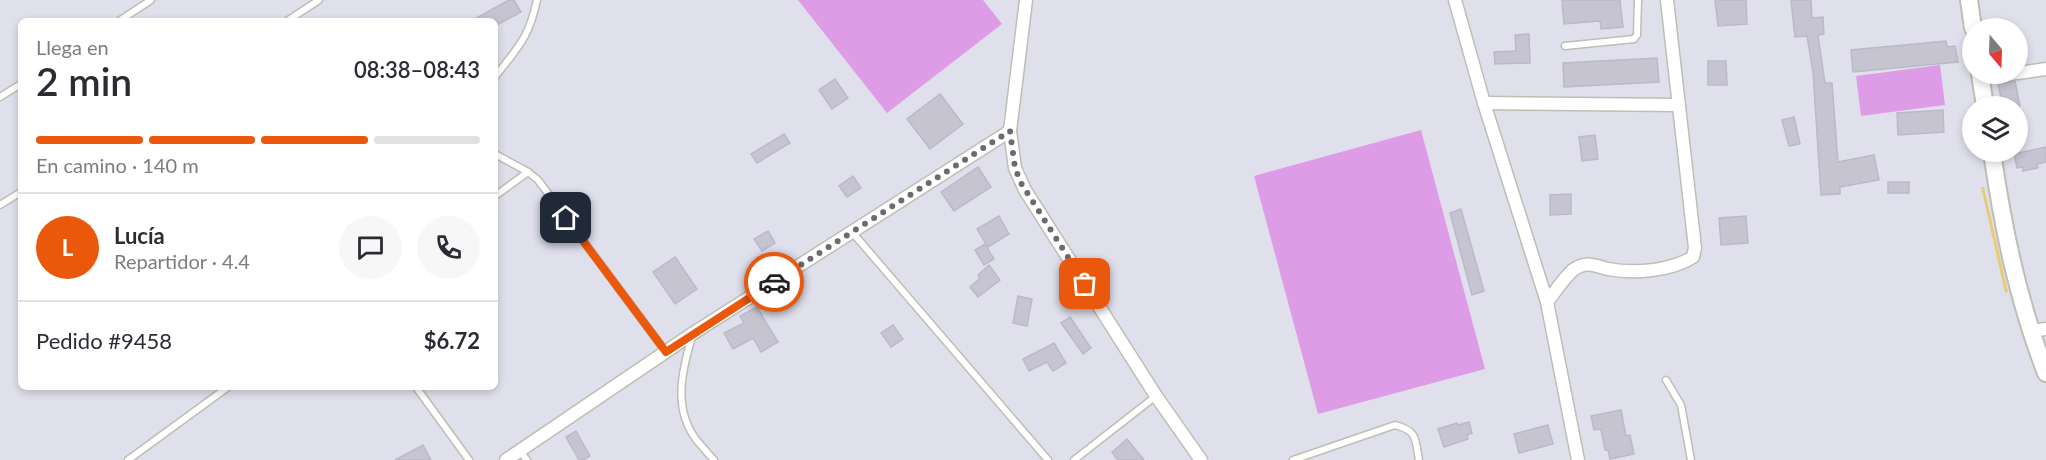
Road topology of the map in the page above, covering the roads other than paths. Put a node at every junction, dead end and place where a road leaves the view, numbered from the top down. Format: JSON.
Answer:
{"nodes":[{"id":1,"x":151,"y":0,"type":"edge"},
{"id":2,"x":319,"y":0,"type":"edge"},
{"id":3,"x":537,"y":0,"type":"edge"},
{"id":4,"x":1026,"y":0,"type":"edge"},
{"id":5,"x":1455,"y":0,"type":"edge"},
{"id":6,"x":1638,"y":0,"type":"edge"},
{"id":7,"x":1667,"y":0,"type":"edge"},
{"id":8,"x":1969,"y":0,"type":"edge"},
{"id":9,"x":124,"y":18,"type":"edge"},
{"id":10,"x":291,"y":18,"type":"edge"},
{"id":11,"x":1972,"y":18,"type":"edge"},
{"id":12,"x":1565,"y":46,"type":"dead end"},
{"id":13,"x":2046,"y":69,"type":"edge"},
{"id":14,"x":2028,"y":72,"type":"edge"},
{"id":15,"x":498,"y":73,"type":"edge"},
{"id":16,"x":18,"y":86,"type":"edge"},
{"id":17,"x":0,"y":98,"type":"edge"},
{"id":18,"x":1484,"y":103,"type":"junction"},
{"id":19,"x":1679,"y":105,"type":"junction"},
{"id":20,"x":1010,"y":131,"type":"junction"},
{"id":21,"x":498,"y":156,"type":"edge"},
{"id":22,"x":1994,"y":162,"type":"edge"},
{"id":23,"x":528,"y":172,"type":"junction"},
{"id":24,"x":18,"y":194,"type":"edge"},
{"id":25,"x":498,"y":194,"type":"edge"},
{"id":26,"x":0,"y":205,"type":"edge"},
{"id":27,"x":852,"y":232,"type":"junction"},
{"id":28,"x":1547,"y":302,"type":"junction"},
{"id":29,"x":2038,"y":330,"type":"edge"},
{"id":30,"x":692,"y":334,"type":"junction"},
{"id":31,"x":666,"y":352,"type":"junction"},
{"id":32,"x":2046,"y":373,"type":"edge"},
{"id":33,"x":1666,"y":380,"type":"dead end"},
{"id":34,"x":224,"y":390,"type":"edge"},
{"id":35,"x":418,"y":390,"type":"edge"},
{"id":36,"x":1156,"y":396,"type":"junction"},
{"id":37,"x":523,"y":455,"type":"edge"},
{"id":38,"x":128,"y":460,"type":"edge"},
{"id":39,"x":469,"y":460,"type":"edge"},
{"id":40,"x":506,"y":460,"type":"edge"},
{"id":41,"x":714,"y":460,"type":"edge"},
{"id":42,"x":1048,"y":460,"type":"edge"},
{"id":43,"x":1074,"y":460,"type":"edge"},
{"id":44,"x":1201,"y":460,"type":"edge"},
{"id":45,"x":1293,"y":460,"type":"edge"},
{"id":46,"x":1419,"y":460,"type":"edge"},
{"id":47,"x":1578,"y":460,"type":"edge"},
{"id":48,"x":1691,"y":460,"type":"edge"}],
"edges":[{"from":1,"to":9,"type":"lane"},
{"from":2,"to":10,"type":"lane"},
{"from":3,"to":15,"type":"lane"},
{"from":4,"to":20,"type":"street"},
{"from":5,"to":18,"type":"street"},
{"from":6,"to":12,"type":"lane"},
{"from":7,"to":19,"type":"street"},
{"from":8,"to":11,"type":"street"},
{"from":13,"to":14,"type":"street"},
{"from":16,"to":17,"type":"lane"},
{"from":18,"to":19,"type":"street"},
{"from":18,"to":28,"type":"street"},
{"from":19,"to":28,"type":"street"},
{"from":20,"to":27,"type":"street"},
{"from":20,"to":36,"type":"street"},
{"from":21,"to":23,"type":"lane"},
{"from":22,"to":29,"type":"street"},
{"from":23,"to":25,"type":"lane"},
{"from":23,"to":31,"type":"lane"},
{"from":24,"to":26,"type":"lane"},
{"from":27,"to":30,"type":"street"},
{"from":27,"to":42,"type":"lane"},
{"from":28,"to":47,"type":"street"},
{"from":29,"to":32,"type":"street"},
{"from":30,"to":31,"type":"street"},
{"from":30,"to":41,"type":"lane"},
{"from":31,"to":37,"type":"street"},
{"from":33,"to":48,"type":"lane"},
{"from":34,"to":38,"type":"lane"},
{"from":35,"to":39,"type":"lane"},
{"from":36,"to":43,"type":"lane"},
{"from":36,"to":44,"type":"street"},
{"from":37,"to":40,"type":"street"},
{"from":45,"to":46,"type":"lane"}]}
